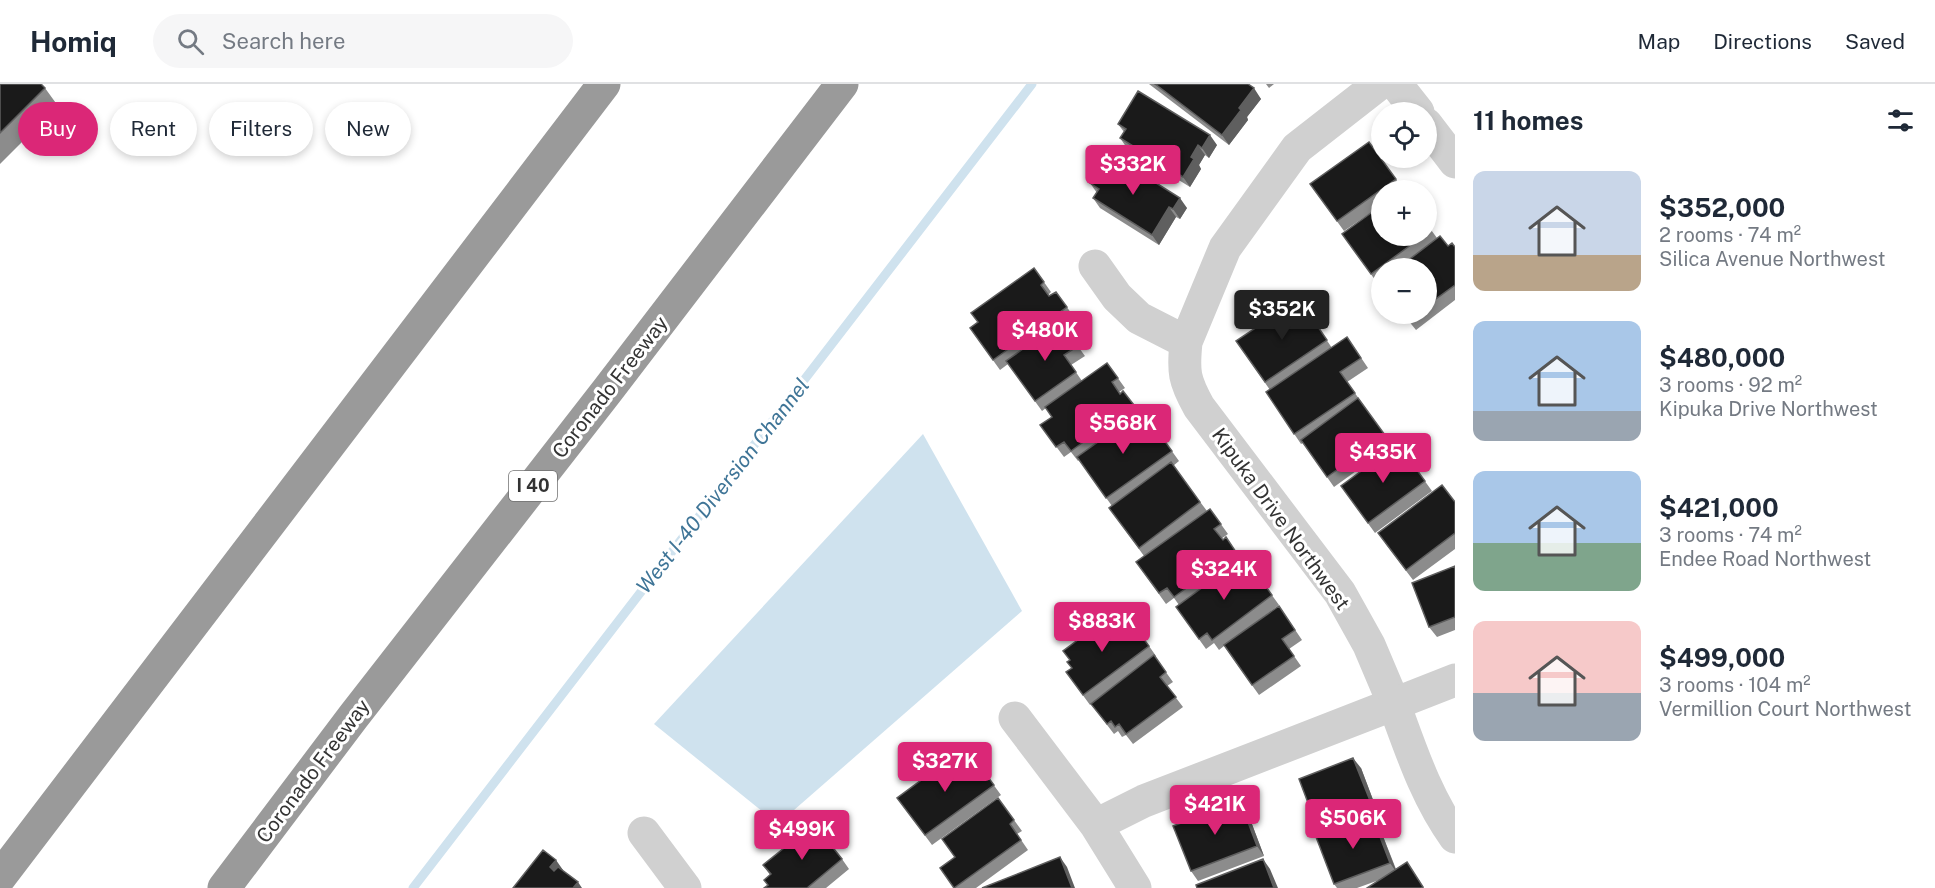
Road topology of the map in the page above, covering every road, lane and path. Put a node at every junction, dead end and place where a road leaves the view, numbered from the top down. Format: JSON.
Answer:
{"nodes":[{"id":1,"x":604,"y":84,"type":"edge"},
{"id":2,"x":842,"y":84,"type":"edge"},
{"id":3,"x":1379,"y":84,"type":"edge"},
{"id":4,"x":1396,"y":84,"type":"edge"},
{"id":5,"x":1410,"y":102,"type":"edge"},
{"id":6,"x":1437,"y":138,"type":"edge"},
{"id":7,"x":1455,"y":162,"type":"edge"},
{"id":8,"x":1095,"y":266,"type":"dead end"},
{"id":9,"x":1186,"y":342,"type":"junction"},
{"id":10,"x":1455,"y":680,"type":"edge"},
{"id":11,"x":1394,"y":704,"type":"junction"},
{"id":12,"x":1015,"y":718,"type":"dead end"},
{"id":13,"x":1096,"y":825,"type":"junction"},
{"id":14,"x":644,"y":833,"type":"dead end"},
{"id":15,"x":1455,"y":837,"type":"edge"},
{"id":16,"x":0,"y":877,"type":"edge"},
{"id":17,"x":224,"y":888,"type":"edge"},
{"id":18,"x":685,"y":888,"type":"edge"},
{"id":19,"x":1135,"y":888,"type":"edge"}],
"edges":[{"from":1,"to":16,"type":"highway"},
{"from":2,"to":17,"type":"highway","name":"Coronado Freeway","number":"I 40"},
{"from":3,"to":9,"type":"street"},
{"from":4,"to":5,"type":"street"},
{"from":6,"to":7,"type":"street"},
{"from":8,"to":9,"type":"street"},
{"from":9,"to":11,"type":"street","name":"Kipuka Drive Northwest"},
{"from":10,"to":11,"type":"street"},
{"from":11,"to":13,"type":"street"},
{"from":11,"to":15,"type":"street","name":"Kipuka Drive Northwest"},
{"from":12,"to":13,"type":"street"},
{"from":13,"to":19,"type":"street"},
{"from":14,"to":18,"type":"street"}]}
